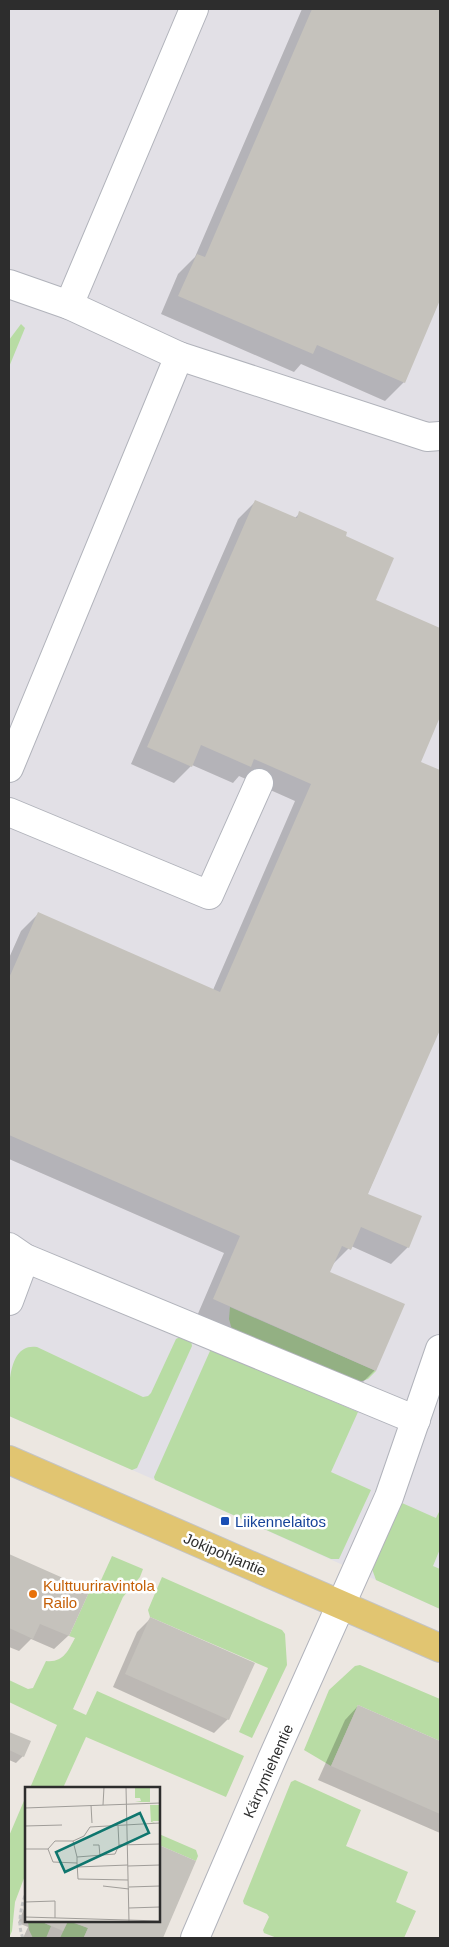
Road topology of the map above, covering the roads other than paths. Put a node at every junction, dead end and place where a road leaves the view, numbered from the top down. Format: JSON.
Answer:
{"nodes":[{"id":1,"x":194,"y":9,"type":"edge"},
{"id":2,"x":9,"y":284,"type":"edge"},
{"id":3,"x":69,"y":305,"type":"junction"},
{"id":4,"x":180,"y":356,"type":"junction"},
{"id":5,"x":440,"y":436,"type":"edge"},
{"id":6,"x":9,"y":768,"type":"edge"},
{"id":7,"x":259,"y":783,"type":"dead end"},
{"id":8,"x":9,"y":812,"type":"edge"},
{"id":9,"x":17,"y":1253,"type":"edge"},
{"id":10,"x":9,"y":1301,"type":"edge"},
{"id":11,"x":440,"y":1350,"type":"edge"},
{"id":12,"x":416,"y":1420,"type":"junction"},
{"id":13,"x":9,"y":1460,"type":"edge"},
{"id":14,"x":341,"y":1605,"type":"junction"},
{"id":15,"x":440,"y":1648,"type":"edge"},
{"id":16,"x":196,"y":1938,"type":"edge"}],
"edges":[{"from":1,"to":3,"type":"street"},
{"from":2,"to":3,"type":"street"},
{"from":3,"to":4,"type":"street"},
{"from":4,"to":5,"type":"street"},
{"from":4,"to":6,"type":"street"},
{"from":7,"to":8,"type":"street"},
{"from":9,"to":10,"type":"street"},
{"from":9,"to":12,"type":"street"},
{"from":11,"to":12,"type":"street","name":"Kärrymiehentie"},
{"from":12,"to":14,"type":"street","name":"Kärrymiehentie"},
{"from":13,"to":14,"type":"main road","name":"Jokipohjantie"},
{"from":14,"to":15,"type":"main road","name":"Jokipohjantie"},
{"from":14,"to":16,"type":"street","name":"Kärrymiehentie"}]}
